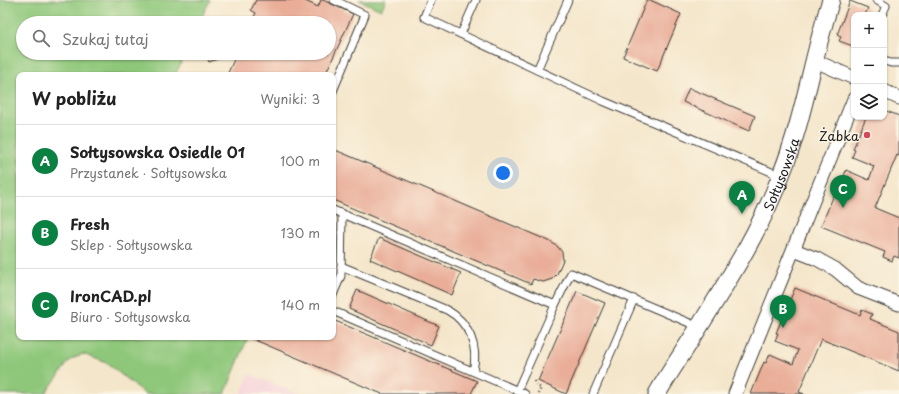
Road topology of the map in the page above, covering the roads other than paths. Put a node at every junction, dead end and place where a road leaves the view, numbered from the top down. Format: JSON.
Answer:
{"nodes":[{"id":1,"x":334,"y":0,"type":"edge"},
{"id":2,"x":431,"y":0,"type":"edge"},
{"id":3,"x":476,"y":0,"type":"edge"},
{"id":4,"x":568,"y":0,"type":"edge"},
{"id":5,"x":831,"y":0,"type":"edge"},
{"id":6,"x":876,"y":0,"type":"edge"},
{"id":7,"x":883,"y":12,"type":"edge"},
{"id":8,"x":461,"y":34,"type":"junction"},
{"id":9,"x":814,"y":60,"type":"junction"},
{"id":10,"x":887,"y":61,"type":"edge"},
{"id":11,"x":899,"y":63,"type":"edge"},
{"id":12,"x":537,"y":70,"type":"junction"},
{"id":13,"x":851,"y":77,"type":"edge"},
{"id":14,"x":336,"y":84,"type":"edge"},
{"id":15,"x":887,"y":92,"type":"edge"},
{"id":16,"x":899,"y":98,"type":"edge"},
{"id":17,"x":851,"y":107,"type":"edge"},
{"id":18,"x":781,"y":176,"type":"junction"},
{"id":19,"x":336,"y":211,"type":"edge"},
{"id":20,"x":342,"y":214,"type":"junction"},
{"id":21,"x":794,"y":250,"type":"junction"},
{"id":22,"x":341,"y":266,"type":"junction"},
{"id":23,"x":336,"y":287,"type":"edge"},
{"id":24,"x":634,"y":299,"type":"junction"},
{"id":25,"x":899,"y":304,"type":"edge"},
{"id":26,"x":555,"y":305,"type":"junction"},
{"id":27,"x":336,"y":312,"type":"edge"},
{"id":28,"x":699,"y":327,"type":"junction"},
{"id":29,"x":472,"y":371,"type":"junction"},
{"id":30,"x":517,"y":391,"type":"junction"},
{"id":31,"x":525,"y":394,"type":"edge"},
{"id":32,"x":593,"y":394,"type":"edge"},
{"id":33,"x":657,"y":394,"type":"edge"},
{"id":34,"x":735,"y":394,"type":"edge"}],
"edges":[{"from":1,"to":14,"type":"lane"},
{"from":2,"to":8,"type":"lane"},
{"from":3,"to":8,"type":"lane"},
{"from":4,"to":12,"type":"lane"},
{"from":5,"to":9,"type":"street","name":"Sołtysowska"},
{"from":6,"to":7,"type":"lane"},
{"from":8,"to":12,"type":"lane"},
{"from":9,"to":13,"type":"street"},
{"from":9,"to":18,"type":"street","name":"Sołtysowska"},
{"from":10,"to":11,"type":"lane"},
{"from":12,"to":18,"type":"lane"},
{"from":15,"to":16,"type":"street"},
{"from":17,"to":21,"type":"street"},
{"from":18,"to":28,"type":"street","name":"Sołtysowska"},
{"from":19,"to":20,"type":"lane"},
{"from":20,"to":22,"type":"lane"},
{"from":20,"to":26,"type":"lane"},
{"from":21,"to":25,"type":"street"},
{"from":21,"to":34,"type":"street"},
{"from":22,"to":23,"type":"lane"},
{"from":22,"to":29,"type":"lane"},
{"from":24,"to":26,"type":"lane"},
{"from":24,"to":28,"type":"lane"},
{"from":24,"to":32,"type":"lane"},
{"from":26,"to":30,"type":"lane"},
{"from":27,"to":29,"type":"lane"},
{"from":28,"to":33,"type":"street","name":"Sołtysowska"},
{"from":29,"to":30,"type":"lane"},
{"from":30,"to":31,"type":"lane"}]}
